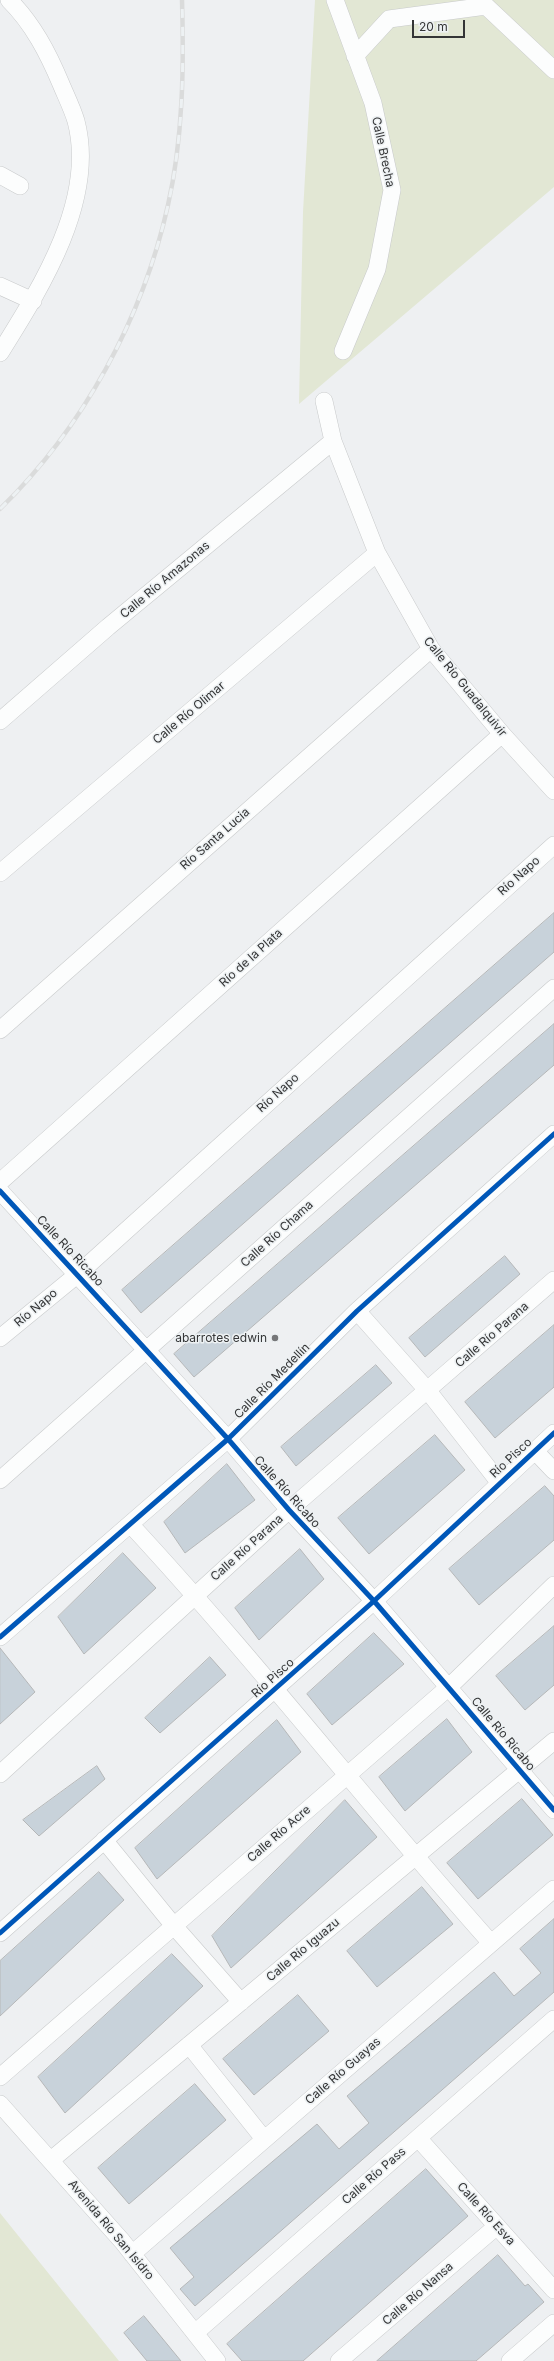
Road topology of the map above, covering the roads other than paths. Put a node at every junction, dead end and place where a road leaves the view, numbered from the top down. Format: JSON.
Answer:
{"nodes":[{"id":1,"x":9,"y":0,"type":"edge"},
{"id":2,"x":335,"y":0,"type":"edge"},
{"id":3,"x":355,"y":56,"type":"junction"},
{"id":4,"x":554,"y":70,"type":"edge"},
{"id":5,"x":0,"y":175,"type":"edge"},
{"id":6,"x":20,"y":186,"type":"dead end"},
{"id":7,"x":0,"y":286,"type":"edge"},
{"id":8,"x":32,"y":301,"type":"junction"},
{"id":9,"x":343,"y":351,"type":"dead end"},
{"id":10,"x":0,"y":353,"type":"edge"},
{"id":11,"x":324,"y":401,"type":"dead end"},
{"id":12,"x":333,"y":441,"type":"junction"},
{"id":13,"x":377,"y":553,"type":"junction"},
{"id":14,"x":431,"y":649,"type":"junction"},
{"id":15,"x":0,"y":721,"type":"edge"},
{"id":16,"x":502,"y":734,"type":"junction"},
{"id":17,"x":554,"y":791,"type":"edge"},
{"id":18,"x":554,"y":845,"type":"edge"},
{"id":19,"x":0,"y":873,"type":"edge"},
{"id":20,"x":554,"y":988,"type":"edge"},
{"id":21,"x":0,"y":1030,"type":"edge"},
{"id":22,"x":554,"y":1134,"type":"edge"},
{"id":23,"x":0,"y":1182,"type":"edge"},
{"id":24,"x":0,"y":1191,"type":"edge"},
{"id":25,"x":78,"y":1274,"type":"junction"},
{"id":26,"x":554,"y":1280,"type":"edge"},
{"id":27,"x":357,"y":1311,"type":"junction"},
{"id":28,"x":0,"y":1338,"type":"edge"},
{"id":29,"x":146,"y":1352,"type":"junction"},
{"id":30,"x":428,"y":1391,"type":"junction"},
{"id":31,"x":554,"y":1433,"type":"edge"},
{"id":32,"x":228,"y":1439,"type":"junction"},
{"id":33,"x":534,"y":1450,"type":"junction"},
{"id":34,"x":554,"y":1471,"type":"edge"},
{"id":35,"x":0,"y":1480,"type":"edge"},
{"id":36,"x":499,"y":1482,"type":"junction"},
{"id":37,"x":289,"y":1510,"type":"junction"},
{"id":38,"x":130,"y":1524,"type":"junction"},
{"id":39,"x":554,"y":1584,"type":"edge"},
{"id":40,"x":196,"y":1595,"type":"junction"},
{"id":41,"x":374,"y":1601,"type":"junction"},
{"id":42,"x":0,"y":1637,"type":"edge"},
{"id":43,"x":450,"y":1686,"type":"junction"},
{"id":44,"x":276,"y":1688,"type":"junction"},
{"id":45,"x":554,"y":1741,"type":"edge"},
{"id":46,"x":520,"y":1770,"type":"junction"},
{"id":47,"x":0,"y":1774,"type":"edge"},
{"id":48,"x":347,"y":1774,"type":"junction"},
{"id":49,"x":554,"y":1810,"type":"edge"},
{"id":50,"x":104,"y":1840,"type":"junction"},
{"id":51,"x":414,"y":1857,"type":"junction"},
{"id":52,"x":554,"y":1889,"type":"edge"},
{"id":53,"x":174,"y":1926,"type":"junction"},
{"id":54,"x":0,"y":1933,"type":"edge"},
{"id":55,"x":491,"y":1944,"type":"junction"},
{"id":56,"x":241,"y":2002,"type":"junction"},
{"id":57,"x":554,"y":2019,"type":"edge"},
{"id":58,"x":189,"y":2045,"type":"junction"},
{"id":59,"x":0,"y":2078,"type":"edge"},
{"id":60,"x":0,"y":2104,"type":"edge"},
{"id":61,"x":418,"y":2138,"type":"junction"},
{"id":62,"x":264,"y":2139,"type":"junction"},
{"id":63,"x":51,"y":2160,"type":"junction"},
{"id":64,"x":497,"y":2226,"type":"junction"},
{"id":65,"x":132,"y":2254,"type":"junction"},
{"id":66,"x":554,"y":2290,"type":"edge"},
{"id":67,"x":554,"y":2323,"type":"edge"},
{"id":68,"x":195,"y":2333,"type":"junction"},
{"id":69,"x":217,"y":2361,"type":"edge"},
{"id":70,"x":339,"y":2361,"type":"edge"},
{"id":71,"x":510,"y":2361,"type":"edge"}],
"edges":[{"from":1,"to":8,"type":"street"},
{"from":2,"to":3,"type":"street","name":"Calle Brecha"},
{"from":3,"to":4,"type":"street"},
{"from":3,"to":9,"type":"street","name":"Calle Brecha"},
{"from":5,"to":6,"type":"street"},
{"from":7,"to":8,"type":"street"},
{"from":8,"to":10,"type":"street"},
{"from":11,"to":12,"type":"street","name":"Calle Río Guadalquivir"},
{"from":12,"to":13,"type":"street","name":"Calle Río Guadalquivir"},
{"from":12,"to":15,"type":"street","name":"Calle Río Amazonas"},
{"from":13,"to":14,"type":"street","name":"Calle Río Guadalquivir"},
{"from":13,"to":19,"type":"street","name":"Calle Río Olimar"},
{"from":14,"to":16,"type":"street","name":"Calle Río Guadalquivir"},
{"from":14,"to":21,"type":"street","name":"Río Santa Lucia"},
{"from":16,"to":17,"type":"street","name":"Calle Río Guadalquivir"},
{"from":16,"to":23,"type":"street","name":"Río de la Plata"},
{"from":18,"to":25,"type":"street","name":"Río Napo"},
{"from":20,"to":29,"type":"street","name":"Calle Río Chama"},
{"from":22,"to":27,"type":"street","name":"Calle Río Medellín"},
{"from":24,"to":25,"type":"street","name":"Calle Río Ricabo"},
{"from":25,"to":28,"type":"street","name":"Río Napo"},
{"from":25,"to":29,"type":"street","name":"Calle Río Ricabo"},
{"from":26,"to":30,"type":"street","name":"Calle Río Parana"},
{"from":27,"to":30,"type":"street"},
{"from":27,"to":32,"type":"street","name":"Calle Río Medellín"},
{"from":29,"to":32,"type":"street","name":"Calle Río Ricabo"},
{"from":29,"to":35,"type":"street","name":"Calle Río Chama"},
{"from":30,"to":36,"type":"street"},
{"from":30,"to":37,"type":"street","name":"Calle Río Parana"},
{"from":31,"to":33,"type":"street","name":"Río Pisco"},
{"from":32,"to":37,"type":"street","name":"Calle Río Ricabo"},
{"from":32,"to":38,"type":"street","name":"Calle Río Medellín"},
{"from":33,"to":34,"type":"street"},
{"from":33,"to":36,"type":"street","name":"Río Pisco"},
{"from":36,"to":41,"type":"street","name":"Río Pisco"},
{"from":37,"to":40,"type":"street","name":"Calle Río Parana"},
{"from":37,"to":41,"type":"street","name":"Calle Río Ricabo"},
{"from":38,"to":40,"type":"street"},
{"from":38,"to":42,"type":"street","name":"Calle Río Medellín"},
{"from":39,"to":43,"type":"street","name":"Calle Río Acre"},
{"from":40,"to":44,"type":"street"},
{"from":40,"to":47,"type":"street","name":"Calle Río Parana"},
{"from":41,"to":43,"type":"street","name":"Calle Río Ricabo"},
{"from":41,"to":44,"type":"street","name":"Río Pisco"},
{"from":43,"to":46,"type":"street","name":"Calle Río Ricabo"},
{"from":43,"to":48,"type":"street","name":"Calle Río Acre"},
{"from":44,"to":48,"type":"street"},
{"from":44,"to":50,"type":"street","name":"Río Pisco"},
{"from":45,"to":46,"type":"street","name":"Calle Río Iguazu"},
{"from":46,"to":49,"type":"street","name":"Calle Río Ricabo"},
{"from":46,"to":51,"type":"street","name":"Calle Río Iguazu"},
{"from":48,"to":51,"type":"street"},
{"from":48,"to":53,"type":"street","name":"Calle Río Acre"},
{"from":50,"to":53,"type":"street"},
{"from":50,"to":54,"type":"street","name":"Río Pisco"},
{"from":51,"to":55,"type":"street"},
{"from":51,"to":56,"type":"street","name":"Calle Río Iguazu"},
{"from":52,"to":55,"type":"street","name":"Calle Río Guayas"},
{"from":53,"to":56,"type":"street"},
{"from":53,"to":59,"type":"street","name":"Calle Río Acre"},
{"from":55,"to":62,"type":"street","name":"Calle Río Guayas"},
{"from":56,"to":58,"type":"street","name":"Calle Río Iguazu"},
{"from":57,"to":61,"type":"street","name":"Calle Río Pass"},
{"from":58,"to":62,"type":"street"},
{"from":58,"to":63,"type":"street","name":"Calle Río Iguazu"},
{"from":60,"to":63,"type":"street","name":"Avenida Río San Isidro"},
{"from":61,"to":64,"type":"street","name":"Calle Río Esva"},
{"from":61,"to":68,"type":"street","name":"Calle Río Pass"},
{"from":62,"to":65,"type":"street","name":"Calle Río Guayas"},
{"from":63,"to":65,"type":"street","name":"Avenida Río San Isidro"},
{"from":64,"to":66,"type":"street","name":"Calle Río Esva"},
{"from":64,"to":70,"type":"street","name":"Calle Río Nansa"},
{"from":65,"to":68,"type":"street","name":"Avenida Río San Isidro"},
{"from":67,"to":71,"type":"street"},
{"from":68,"to":69,"type":"street","name":"Avenida Río San Isidro"}]}
